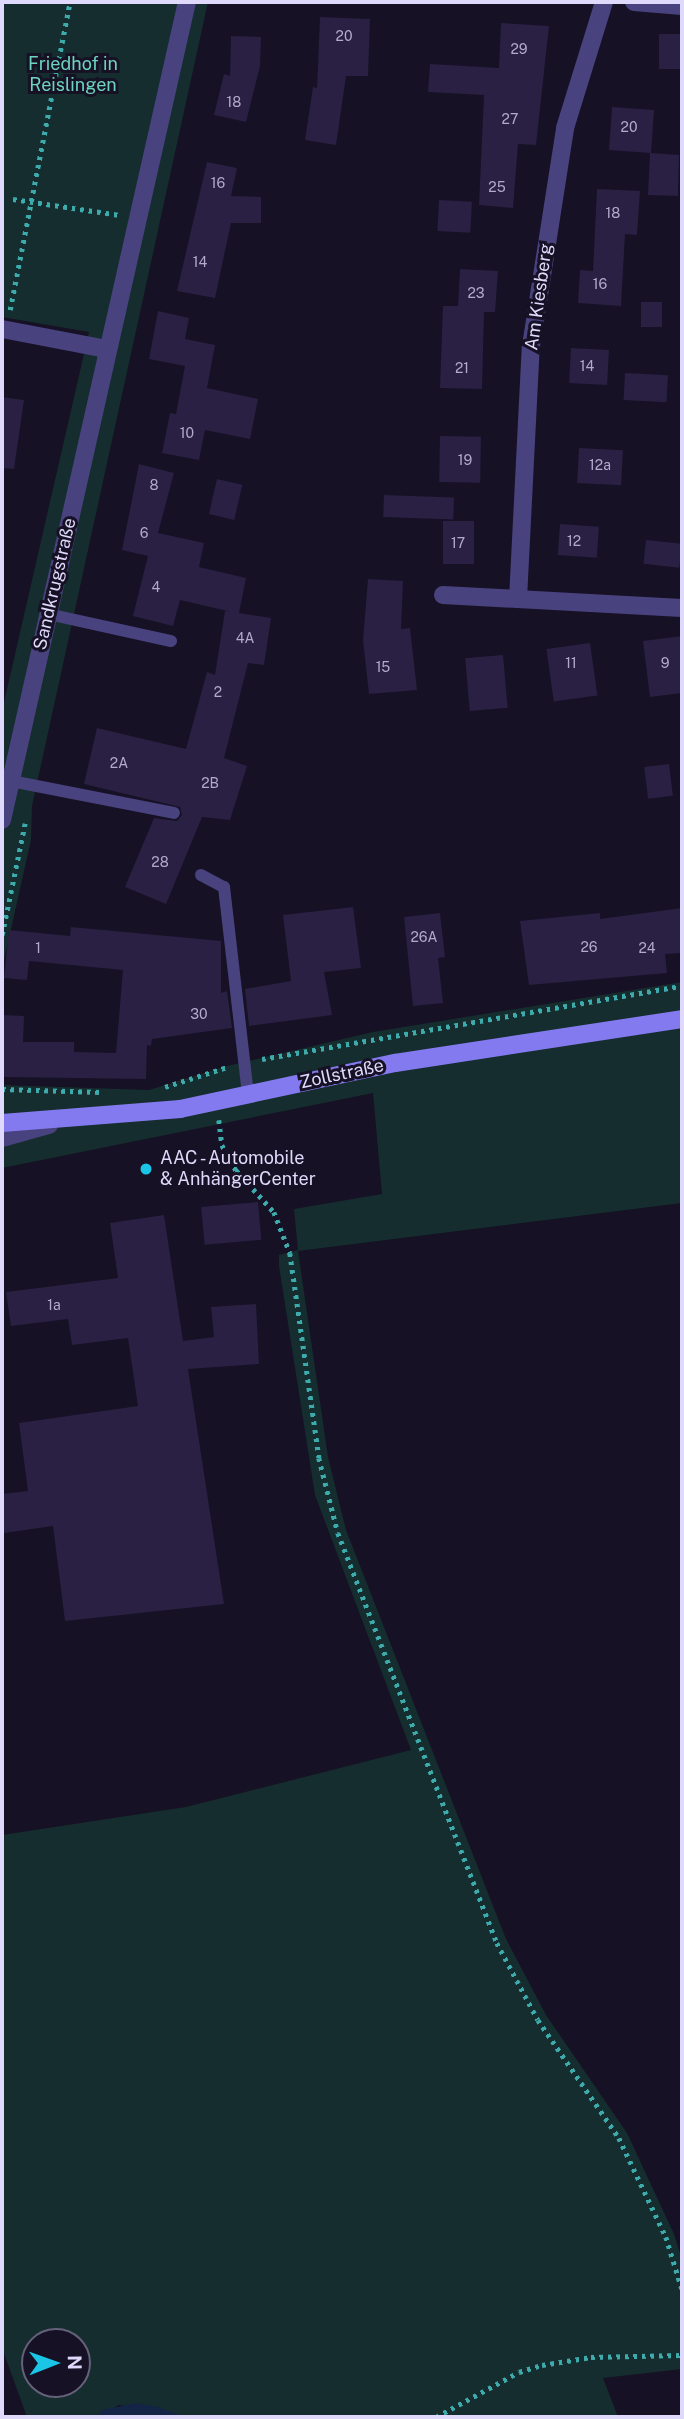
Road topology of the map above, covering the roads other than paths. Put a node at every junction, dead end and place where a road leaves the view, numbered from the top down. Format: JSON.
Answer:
{"nodes":[{"id":1,"x":187,"y":2,"type":"edge"},
{"id":2,"x":604,"y":2,"type":"edge"},
{"id":3,"x":634,"y":2,"type":"edge"},
{"id":4,"x":682,"y":6,"type":"edge"},
{"id":5,"x":4,"y":330,"type":"edge"},
{"id":6,"x":107,"y":349,"type":"junction"},
{"id":7,"x":443,"y":595,"type":"dead end"},
{"id":8,"x":518,"y":599,"type":"junction"},
{"id":9,"x":682,"y":608,"type":"edge"},
{"id":10,"x":48,"y":614,"type":"junction"},
{"id":11,"x":171,"y":641,"type":"dead end"},
{"id":12,"x":10,"y":781,"type":"junction"},
{"id":13,"x":174,"y":813,"type":"dead end"},
{"id":14,"x":2,"y":820,"type":"edge"},
{"id":15,"x":201,"y":875,"type":"dead end"},
{"id":16,"x":682,"y":1019,"type":"edge"},
{"id":17,"x":248,"y":1095,"type":"junction"},
{"id":18,"x":72,"y":1119,"type":"junction"},
{"id":19,"x":2,"y":1123,"type":"edge"},
{"id":20,"x":2,"y":1138,"type":"edge"}],
"edges":[{"from":1,"to":6,"type":"street","name":"Sandkrugstraße"},
{"from":2,"to":8,"type":"street","name":"Am Kiesberg"},
{"from":3,"to":4,"type":"street"},
{"from":5,"to":6,"type":"street"},
{"from":6,"to":10,"type":"street","name":"Sandkrugstraße"},
{"from":7,"to":8,"type":"street"},
{"from":8,"to":9,"type":"street"},
{"from":10,"to":11,"type":"lane"},
{"from":10,"to":12,"type":"street","name":"Sandkrugstraße"},
{"from":12,"to":13,"type":"lane"},
{"from":12,"to":14,"type":"street","name":"Sandkrugstraße"},
{"from":15,"to":17,"type":"lane"},
{"from":16,"to":17,"type":"main road","name":"Zollstraße"},
{"from":17,"to":18,"type":"main road","name":"Zollstraße"},
{"from":18,"to":19,"type":"main road","name":"Zollstraße"},
{"from":18,"to":20,"type":"street"}]}
